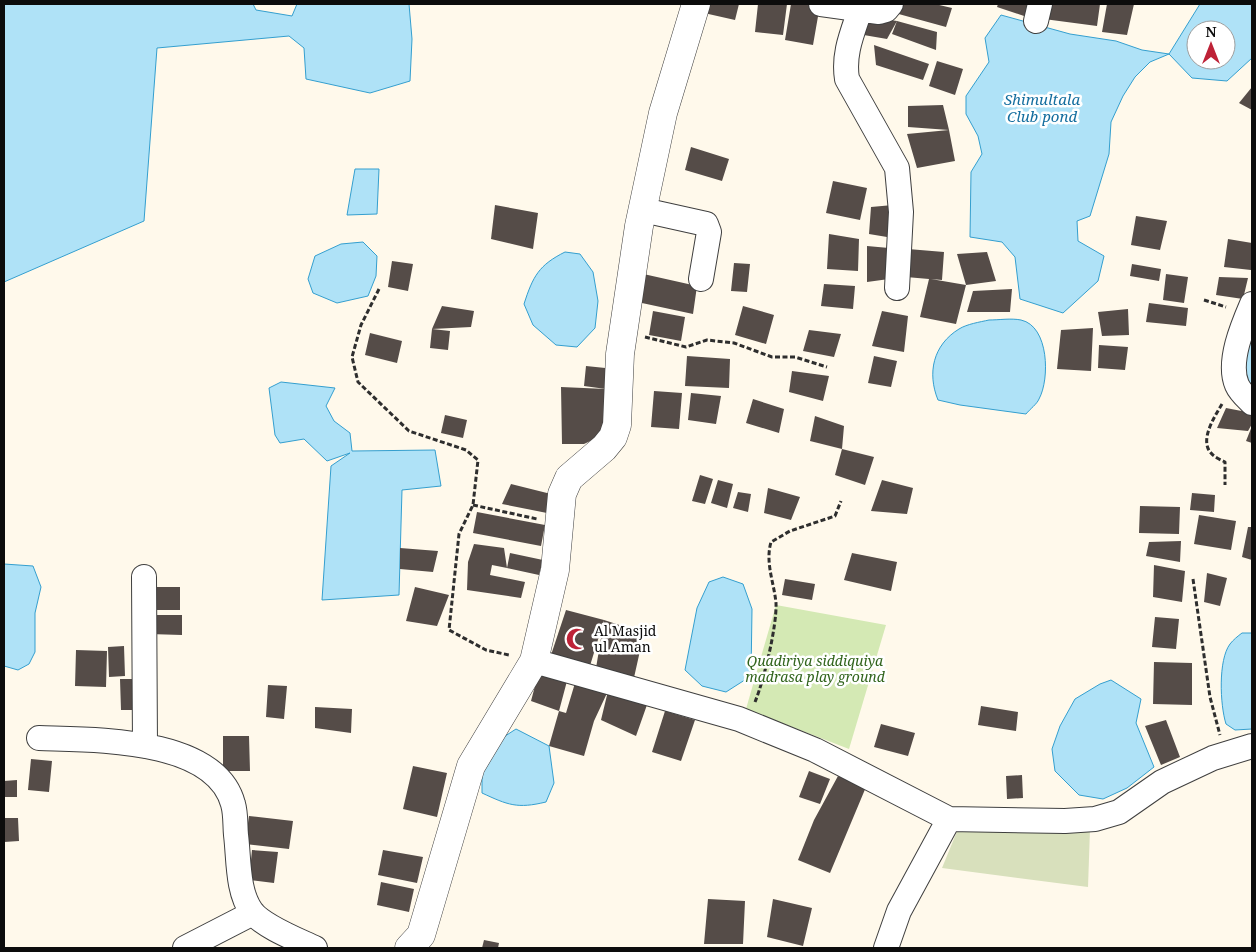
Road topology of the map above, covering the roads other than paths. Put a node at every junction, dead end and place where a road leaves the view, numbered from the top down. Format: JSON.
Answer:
{"nodes":[{"id":1,"x":696,"y":4,"type":"edge"},
{"id":2,"x":821,"y":4,"type":"edge"},
{"id":3,"x":891,"y":4,"type":"edge"},
{"id":4,"x":860,"y":10,"type":"junction"},
{"id":5,"x":643,"y":210,"type":"junction"},
{"id":6,"x":701,"y":279,"type":"dead end"},
{"id":7,"x":897,"y":288,"type":"dead end"},
{"id":8,"x":1252,"y":304,"type":"edge"},
{"id":9,"x":1252,"y":403,"type":"edge"},
{"id":10,"x":144,"y":577,"type":"dead end"},
{"id":11,"x":534,"y":661,"type":"junction"},
{"id":12,"x":39,"y":738,"type":"dead end"},
{"id":13,"x":145,"y":746,"type":"junction"},
{"id":14,"x":1252,"y":746,"type":"edge"},
{"id":15,"x":949,"y":819,"type":"junction"},
{"id":16,"x":253,"y":913,"type":"junction"},
{"id":17,"x":185,"y":948,"type":"edge"},
{"id":18,"x":315,"y":948,"type":"edge"},
{"id":19,"x":410,"y":948,"type":"edge"},
{"id":20,"x":886,"y":948,"type":"edge"}],
"edges":[{"from":1,"to":5,"type":"street"},
{"from":2,"to":4,"type":"street"},
{"from":3,"to":4,"type":"street"},
{"from":4,"to":7,"type":"street"},
{"from":5,"to":6,"type":"street"},
{"from":5,"to":11,"type":"street"},
{"from":8,"to":9,"type":"street"},
{"from":10,"to":13,"type":"street"},
{"from":11,"to":15,"type":"street"},
{"from":11,"to":19,"type":"street"},
{"from":12,"to":13,"type":"street"},
{"from":13,"to":16,"type":"street"},
{"from":14,"to":15,"type":"street"},
{"from":15,"to":20,"type":"street"},
{"from":16,"to":17,"type":"street"},
{"from":16,"to":18,"type":"street"}]}
